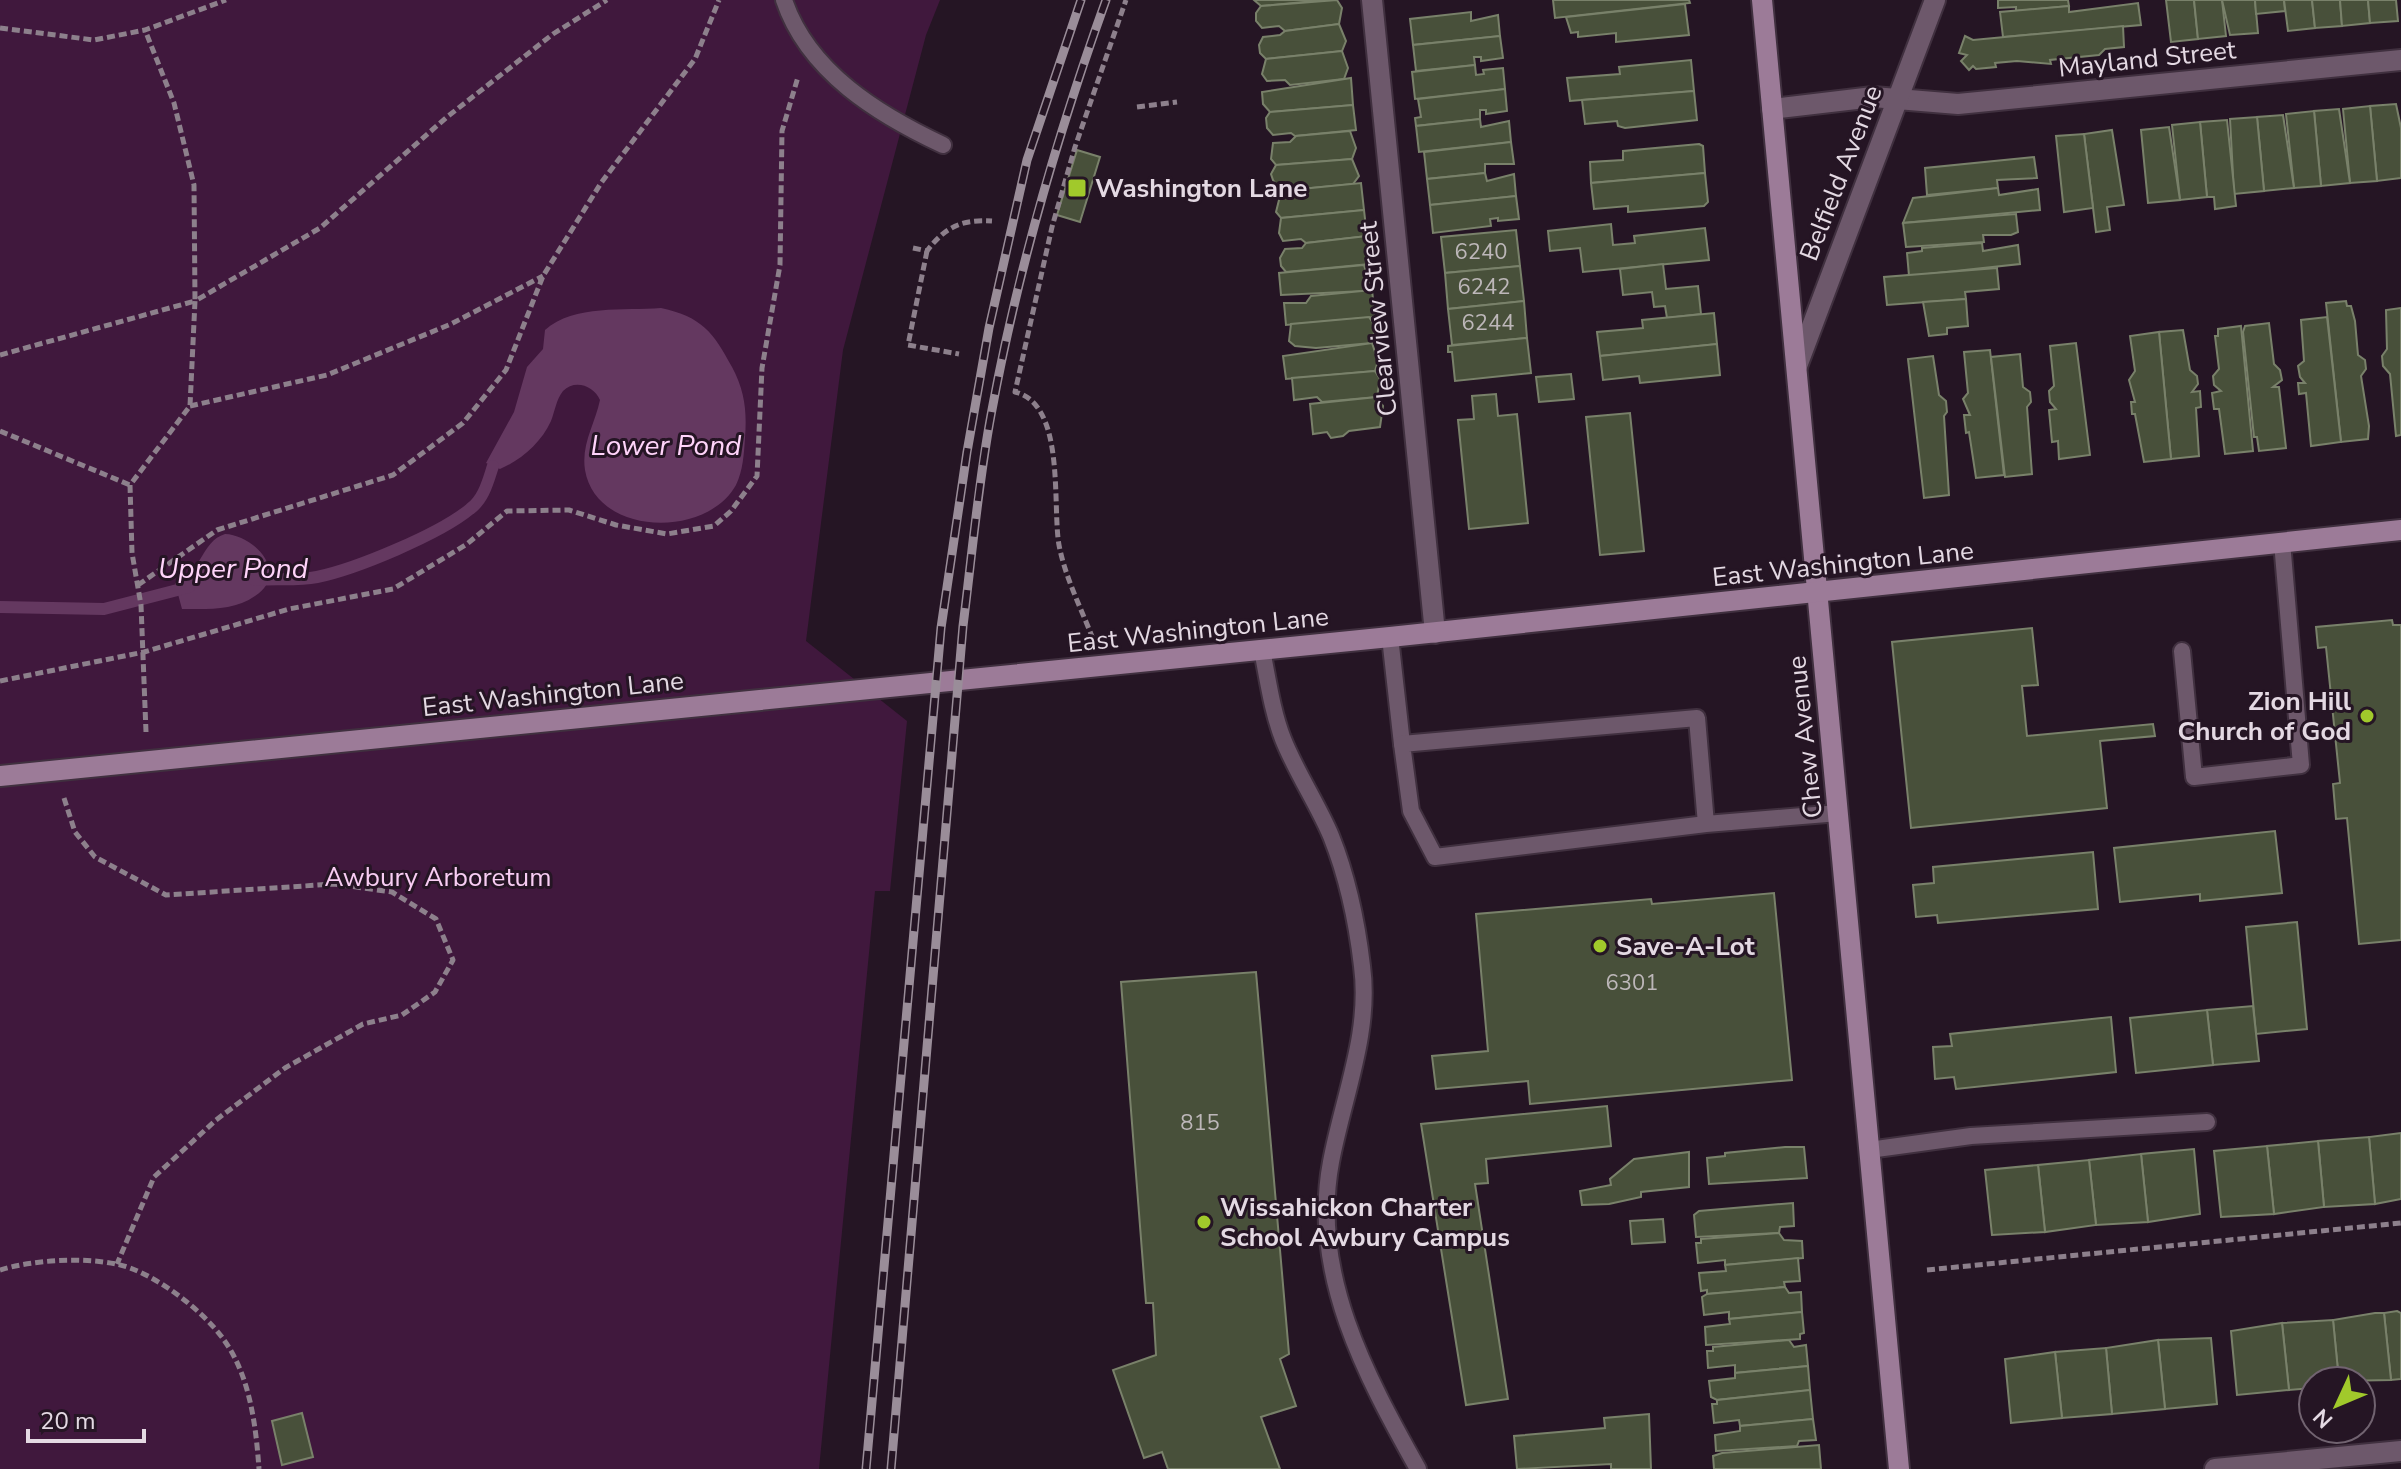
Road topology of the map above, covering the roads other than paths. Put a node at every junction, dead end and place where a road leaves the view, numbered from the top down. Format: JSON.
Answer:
{"nodes":[{"id":1,"x":784,"y":0,"type":"edge"},
{"id":2,"x":1372,"y":0,"type":"edge"},
{"id":3,"x":1762,"y":0,"type":"edge"},
{"id":4,"x":1935,"y":0,"type":"edge"},
{"id":5,"x":2401,"y":60,"type":"edge"},
{"id":6,"x":1898,"y":99,"type":"junction"},
{"id":7,"x":1772,"y":109,"type":"junction"},
{"id":8,"x":943,"y":145,"type":"dead end"},
{"id":9,"x":1797,"y":366,"type":"junction"},
{"id":10,"x":2401,"y":530,"type":"edge"},
{"id":11,"x":2282,"y":542,"type":"junction"},
{"id":12,"x":1818,"y":593,"type":"junction"},
{"id":13,"x":1435,"y":633,"type":"junction"},
{"id":14,"x":1390,"y":637,"type":"junction"},
{"id":15,"x":1262,"y":650,"type":"junction"},
{"id":16,"x":2182,"y":651,"type":"dead end"},
{"id":17,"x":1402,"y":744,"type":"junction"},
{"id":18,"x":0,"y":776,"type":"edge"},
{"id":19,"x":1839,"y":813,"type":"junction"},
{"id":20,"x":1706,"y":824,"type":"junction"},
{"id":21,"x":2207,"y":1122,"type":"dead end"},
{"id":22,"x":1869,"y":1150,"type":"junction"},
{"id":23,"x":2401,"y":1451,"type":"edge"},
{"id":24,"x":1418,"y":1469,"type":"edge"},
{"id":25,"x":1899,"y":1469,"type":"edge"},
{"id":26,"x":2215,"y":1469,"type":"edge"}],
"edges":[{"from":1,"to":8,"type":"lane"},
{"from":2,"to":13,"type":"street","name":"Clearview Street"},
{"from":3,"to":7,"type":"main road","name":"Chew Avenue"},
{"from":4,"to":6,"type":"street","name":"Belfield Avenue"},
{"from":5,"to":6,"type":"street","name":"Mayland Street"},
{"from":6,"to":7,"type":"street","name":"Mayland Street"},
{"from":6,"to":9,"type":"street","name":"Belfield Avenue"},
{"from":7,"to":9,"type":"main road","name":"Chew Avenue"},
{"from":9,"to":12,"type":"main road","name":"Chew Avenue"},
{"from":10,"to":11,"type":"main road","name":"East Washington Lane"},
{"from":11,"to":12,"type":"main road","name":"East Washington Lane"},
{"from":11,"to":16,"type":"lane"},
{"from":12,"to":13,"type":"main road","name":"East Washington Lane"},
{"from":12,"to":19,"type":"main road","name":"Chew Avenue"},
{"from":13,"to":14,"type":"main road","name":"East Washington Lane"},
{"from":14,"to":15,"type":"main road","name":"East Washington Lane"},
{"from":14,"to":17,"type":"lane"},
{"from":15,"to":18,"type":"main road","name":"East Washington Lane"},
{"from":15,"to":24,"type":"lane"},
{"from":17,"to":20,"type":"lane"},
{"from":17,"to":20,"type":"lane"},
{"from":19,"to":20,"type":"lane"},
{"from":19,"to":22,"type":"main road","name":"Chew Avenue"},
{"from":21,"to":22,"type":"lane"},
{"from":22,"to":25,"type":"main road","name":"Chew Avenue"},
{"from":23,"to":26,"type":"street"}]}
